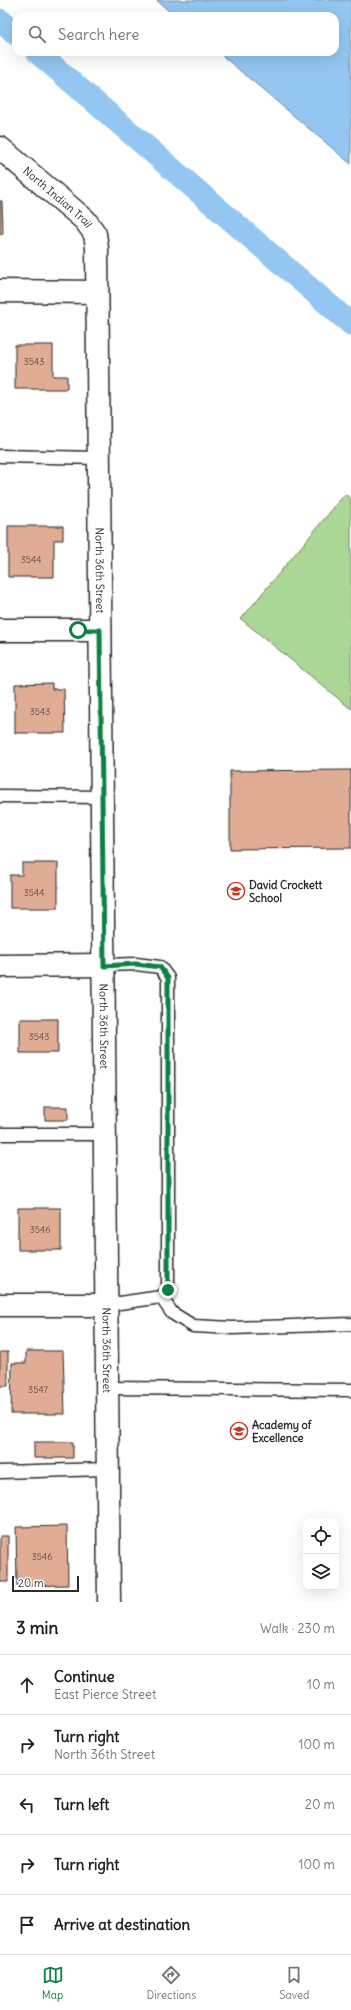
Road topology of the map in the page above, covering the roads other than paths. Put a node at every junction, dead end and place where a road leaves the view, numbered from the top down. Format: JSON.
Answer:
{"nodes":[{"id":1,"x":0,"y":148,"type":"edge"},
{"id":2,"x":95,"y":234,"type":"joint"},
{"id":3,"x":0,"y":291,"type":"edge"},
{"id":4,"x":97,"y":292,"type":"junction"},
{"id":5,"x":0,"y":456,"type":"edge"},
{"id":6,"x":99,"y":458,"type":"junction"},
{"id":7,"x":0,"y":630,"type":"edge"},
{"id":8,"x":100,"y":630,"type":"junction"},
{"id":9,"x":0,"y":796,"type":"edge"},
{"id":10,"x":101,"y":797,"type":"junction"},
{"id":11,"x":0,"y":966,"type":"edge"},
{"id":12,"x":104,"y":966,"type":"junction"},
{"id":13,"x":0,"y":1134,"type":"edge"},
{"id":14,"x":104,"y":1134,"type":"junction"},
{"id":15,"x":161,"y":1297,"type":"junction"},
{"id":16,"x":0,"y":1305,"type":"edge"},
{"id":17,"x":106,"y":1305,"type":"junction"},
{"id":18,"x":351,"y":1324,"type":"edge"},
{"id":19,"x":107,"y":1388,"type":"junction"},
{"id":20,"x":351,"y":1390,"type":"edge"},
{"id":21,"x":107,"y":1469,"type":"junction"},
{"id":22,"x":0,"y":1472,"type":"edge"},
{"id":23,"x":109,"y":1602,"type":"edge"}],
"edges":[{"from":1,"to":2,"type":"street","name":"North Indian Trail"},
{"from":2,"to":4,"type":"street","name":"North 36th Street"},
{"from":3,"to":4,"type":"street"},
{"from":4,"to":6,"type":"street","name":"North 36th Street"},
{"from":5,"to":6,"type":"lane"},
{"from":6,"to":8,"type":"street","name":"North 36th Street"},
{"from":7,"to":8,"type":"street"},
{"from":8,"to":10,"type":"street","name":"North 36th Street"},
{"from":9,"to":10,"type":"lane"},
{"from":10,"to":12,"type":"street","name":"North 36th Street"},
{"from":11,"to":12,"type":"street"},
{"from":12,"to":14,"type":"street","name":"North 36th Street"},
{"from":12,"to":15,"type":"lane"},
{"from":13,"to":14,"type":"lane"},
{"from":14,"to":17,"type":"street","name":"North 36th Street"},
{"from":15,"to":17,"type":"lane"},
{"from":15,"to":18,"type":"lane"},
{"from":16,"to":17,"type":"street"},
{"from":17,"to":19,"type":"street","name":"North 36th Street"},
{"from":19,"to":20,"type":"lane"},
{"from":19,"to":21,"type":"street","name":"North 36th Street"},
{"from":21,"to":22,"type":"lane"},
{"from":21,"to":23,"type":"street","name":"North 36th Street"}]}
